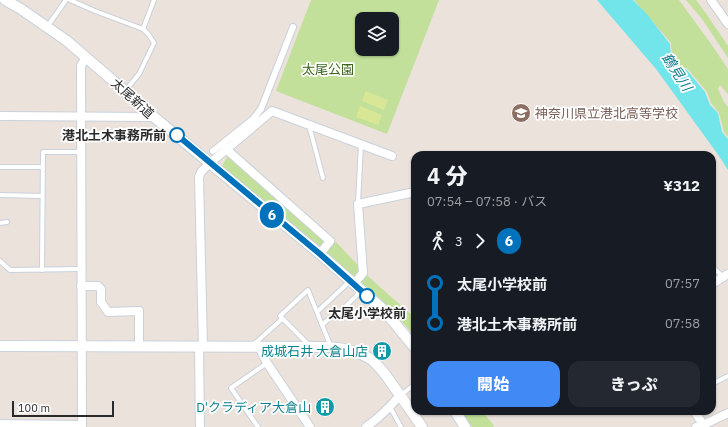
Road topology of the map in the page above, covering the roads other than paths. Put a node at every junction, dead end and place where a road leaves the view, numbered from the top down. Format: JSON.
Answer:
{"nodes":[{"id":1,"x":5,"y":0,"type":"edge"},
{"id":2,"x":66,"y":0,"type":"edge"},
{"id":3,"x":70,"y":0,"type":"edge"},
{"id":4,"x":154,"y":0,"type":"edge"},
{"id":5,"x":711,"y":0,"type":"edge"},
{"id":6,"x":727,"y":21,"type":"edge"},
{"id":7,"x":47,"y":27,"type":"junction"},
{"id":8,"x":293,"y":27,"type":"dead end"},
{"id":9,"x":143,"y":29,"type":"junction"},
{"id":10,"x":86,"y":57,"type":"junction"},
{"id":11,"x":125,"y":91,"type":"junction"},
{"id":12,"x":0,"y":116,"type":"edge"},
{"id":13,"x":81,"y":117,"type":"junction"},
{"id":14,"x":154,"y":117,"type":"junction"},
{"id":15,"x":309,"y":125,"type":"junction"},
{"id":16,"x":361,"y":144,"type":"junction"},
{"id":17,"x":226,"y":149,"type":"junction"},
{"id":18,"x":213,"y":151,"type":"dead end"},
{"id":19,"x":81,"y":152,"type":"junction"},
{"id":20,"x":392,"y":156,"type":"dead end"},
{"id":21,"x":210,"y":163,"type":"junction"},
{"id":22,"x":0,"y":167,"type":"edge"},
{"id":23,"x":42,"y":167,"type":"junction"},
{"id":24,"x":323,"y":178,"type":"dead end"},
{"id":25,"x":411,"y":193,"type":"edge"},
{"id":26,"x":0,"y":195,"type":"edge"},
{"id":27,"x":42,"y":196,"type":"junction"},
{"id":28,"x":358,"y":204,"type":"junction"},
{"id":29,"x":7,"y":222,"type":"dead end"},
{"id":30,"x":0,"y":223,"type":"edge"},
{"id":31,"x":320,"y":254,"type":"junction"},
{"id":32,"x":0,"y":261,"type":"edge"},
{"id":33,"x":81,"y":269,"type":"junction"},
{"id":34,"x":716,"y":269,"type":"edge"},
{"id":35,"x":42,"y":270,"type":"junction"},
{"id":36,"x":725,"y":275,"type":"edge"},
{"id":37,"x":716,"y":281,"type":"edge"},
{"id":38,"x":355,"y":285,"type":"junction"},
{"id":39,"x":81,"y":286,"type":"junction"},
{"id":40,"x":317,"y":312,"type":"junction"},
{"id":41,"x":282,"y":319,"type":"junction"},
{"id":42,"x":322,"y":325,"type":"junction"},
{"id":43,"x":411,"y":343,"type":"edge"},
{"id":44,"x":0,"y":346,"type":"edge"},
{"id":45,"x":82,"y":346,"type":"junction"},
{"id":46,"x":140,"y":346,"type":"junction"},
{"id":47,"x":201,"y":347,"type":"junction"},
{"id":48,"x":255,"y":347,"type":"junction"},
{"id":49,"x":312,"y":347,"type":"junction"},
{"id":50,"x":331,"y":347,"type":"junction"},
{"id":51,"x":267,"y":363,"type":"junction"},
{"id":52,"x":728,"y":376,"type":"edge"},
{"id":53,"x":716,"y":382,"type":"edge"},
{"id":54,"x":411,"y":387,"type":"edge"},
{"id":55,"x":400,"y":395,"type":"junction"},
{"id":56,"x":390,"y":407,"type":"junction"},
{"id":57,"x":411,"y":411,"type":"edge"},
{"id":58,"x":728,"y":413,"type":"edge"},
{"id":59,"x":414,"y":415,"type":"edge"},
{"id":60,"x":460,"y":415,"type":"edge"},
{"id":61,"x":696,"y":415,"type":"edge"},
{"id":62,"x":0,"y":424,"type":"edge"},
{"id":63,"x":82,"y":426,"type":"edge"},
{"id":64,"x":701,"y":426,"type":"edge"},
{"id":65,"x":200,"y":427,"type":"edge"},
{"id":66,"x":258,"y":427,"type":"edge"},
{"id":67,"x":310,"y":427,"type":"edge"},
{"id":68,"x":366,"y":427,"type":"edge"},
{"id":69,"x":401,"y":427,"type":"edge"},
{"id":70,"x":422,"y":427,"type":"edge"},
{"id":71,"x":465,"y":427,"type":"edge"}],
"edges":[{"from":1,"to":7,"type":"street","name":"太尾新道"},
{"from":2,"to":7,"type":"lane"},
{"from":3,"to":9,"type":"lane"},
{"from":4,"to":9,"type":"lane"},
{"from":5,"to":6,"type":"street"},
{"from":7,"to":10,"type":"street","name":"太尾新道"},
{"from":8,"to":18,"type":"street"},
{"from":9,"to":11,"type":"lane"},
{"from":10,"to":11,"type":"street","name":"太尾新道"},
{"from":10,"to":13,"type":"street"},
{"from":11,"to":14,"type":"street","name":"太尾新道"},
{"from":12,"to":13,"type":"street"},
{"from":13,"to":14,"type":"street"},
{"from":13,"to":19,"type":"street"},
{"from":14,"to":21,"type":"street","name":"太尾新道"},
{"from":15,"to":16,"type":"street"},
{"from":15,"to":17,"type":"street"},
{"from":15,"to":24,"type":"lane"},
{"from":16,"to":20,"type":"street"},
{"from":16,"to":28,"type":"lane"},
{"from":17,"to":21,"type":"street"},
{"from":17,"to":31,"type":"street"},
{"from":19,"to":23,"type":"lane"},
{"from":19,"to":33,"type":"street"},
{"from":21,"to":31,"type":"street","name":"太尾新道"},
{"from":21,"to":47,"type":"street"},
{"from":22,"to":23,"type":"lane"},
{"from":23,"to":27,"type":"lane"},
{"from":25,"to":28,"type":"street"},
{"from":26,"to":27,"type":"lane"},
{"from":27,"to":35,"type":"lane"},
{"from":28,"to":38,"type":"street"},
{"from":29,"to":30,"type":"lane"},
{"from":31,"to":38,"type":"street","name":"太尾新道"},
{"from":32,"to":35,"type":"lane"},
{"from":33,"to":35,"type":"lane"},
{"from":33,"to":39,"type":"street"},
{"from":34,"to":36,"type":"lane"},
{"from":36,"to":37,"type":"street"},
{"from":38,"to":40,"type":"lane"},
{"from":38,"to":42,"type":"lane"},
{"from":38,"to":43,"type":"street","name":"太尾新道"},
{"from":39,"to":45,"type":"street"},
{"from":39,"to":46,"type":"street"},
{"from":40,"to":41,"type":"lane"},
{"from":40,"to":42,"type":"lane"},
{"from":41,"to":48,"type":"lane"},
{"from":41,"to":49,"type":"lane"},
{"from":42,"to":50,"type":"lane"},
{"from":44,"to":45,"type":"street"},
{"from":45,"to":46,"type":"street"},
{"from":45,"to":63,"type":"street"},
{"from":46,"to":47,"type":"street"},
{"from":47,"to":48,"type":"street"},
{"from":47,"to":65,"type":"street"},
{"from":48,"to":49,"type":"street"},
{"from":48,"to":51,"type":"street"},
{"from":49,"to":50,"type":"street"},
{"from":50,"to":55,"type":"street"},
{"from":51,"to":66,"type":"lane"},
{"from":51,"to":67,"type":"street"},
{"from":52,"to":53,"type":"lane"},
{"from":54,"to":55,"type":"lane"},
{"from":55,"to":56,"type":"street"},
{"from":55,"to":57,"type":"street"},
{"from":56,"to":68,"type":"street"},
{"from":56,"to":69,"type":"lane"},
{"from":58,"to":64,"type":"street"},
{"from":59,"to":70,"type":"street"},
{"from":60,"to":71,"type":"street"},
{"from":61,"to":64,"type":"street"},
{"from":62,"to":63,"type":"street"}]}
